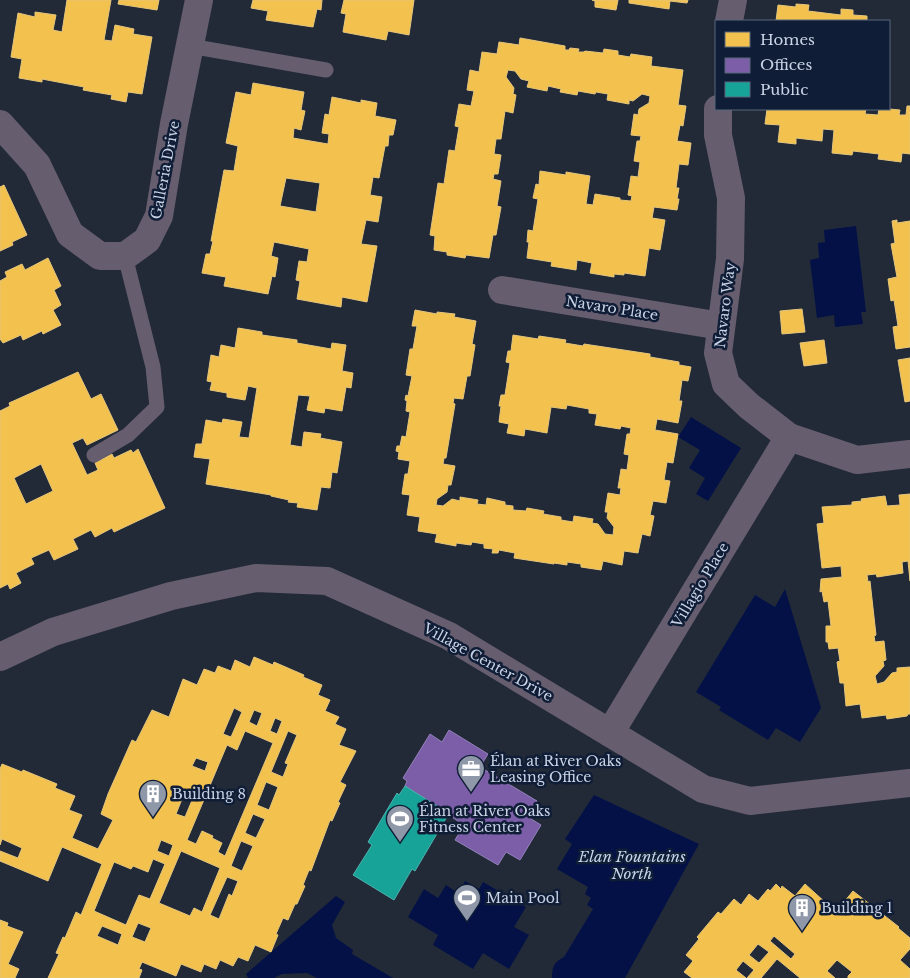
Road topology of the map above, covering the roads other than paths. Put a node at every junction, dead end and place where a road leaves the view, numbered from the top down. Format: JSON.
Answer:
{"nodes":[{"id":1,"x":199,"y":0,"type":"edge"},
{"id":2,"x":733,"y":0,"type":"edge"},
{"id":3,"x":729,"y":20,"type":"edge"},
{"id":4,"x":190,"y":46,"type":"junction"},
{"id":5,"x":326,"y":70,"type":"dead end"},
{"id":6,"x":718,"y":110,"type":"edge"},
{"id":7,"x":0,"y":124,"type":"edge"},
{"id":8,"x":125,"y":256,"type":"junction"},
{"id":9,"x":502,"y":290,"type":"dead end"},
{"id":10,"x":721,"y":326,"type":"junction"},
{"id":11,"x":789,"y":437,"type":"junction"},
{"id":12,"x":910,"y":454,"type":"edge"},
{"id":13,"x":94,"y":455,"type":"dead end"},
{"id":14,"x":0,"y":657,"type":"edge"},
{"id":15,"x":610,"y":733,"type":"junction"},
{"id":16,"x":910,"y":784,"type":"edge"}],
"edges":[{"from":1,"to":4,"type":"street","name":"Galleria Drive"},
{"from":2,"to":3,"type":"street"},
{"from":4,"to":5,"type":"lane"},
{"from":4,"to":8,"type":"street","name":"Galleria Drive"},
{"from":6,"to":10,"type":"street","name":"Navaro Way"},
{"from":7,"to":8,"type":"street"},
{"from":8,"to":13,"type":"lane"},
{"from":9,"to":10,"type":"street","name":"Navaro Place"},
{"from":10,"to":11,"type":"street","name":"Navaro Way"},
{"from":11,"to":12,"type":"street","name":"Navaro Way"},
{"from":11,"to":15,"type":"street","name":"Villagio Place"},
{"from":14,"to":15,"type":"street","name":"Village Center Drive"},
{"from":15,"to":16,"type":"street","name":"Village Center Drive"}]}
